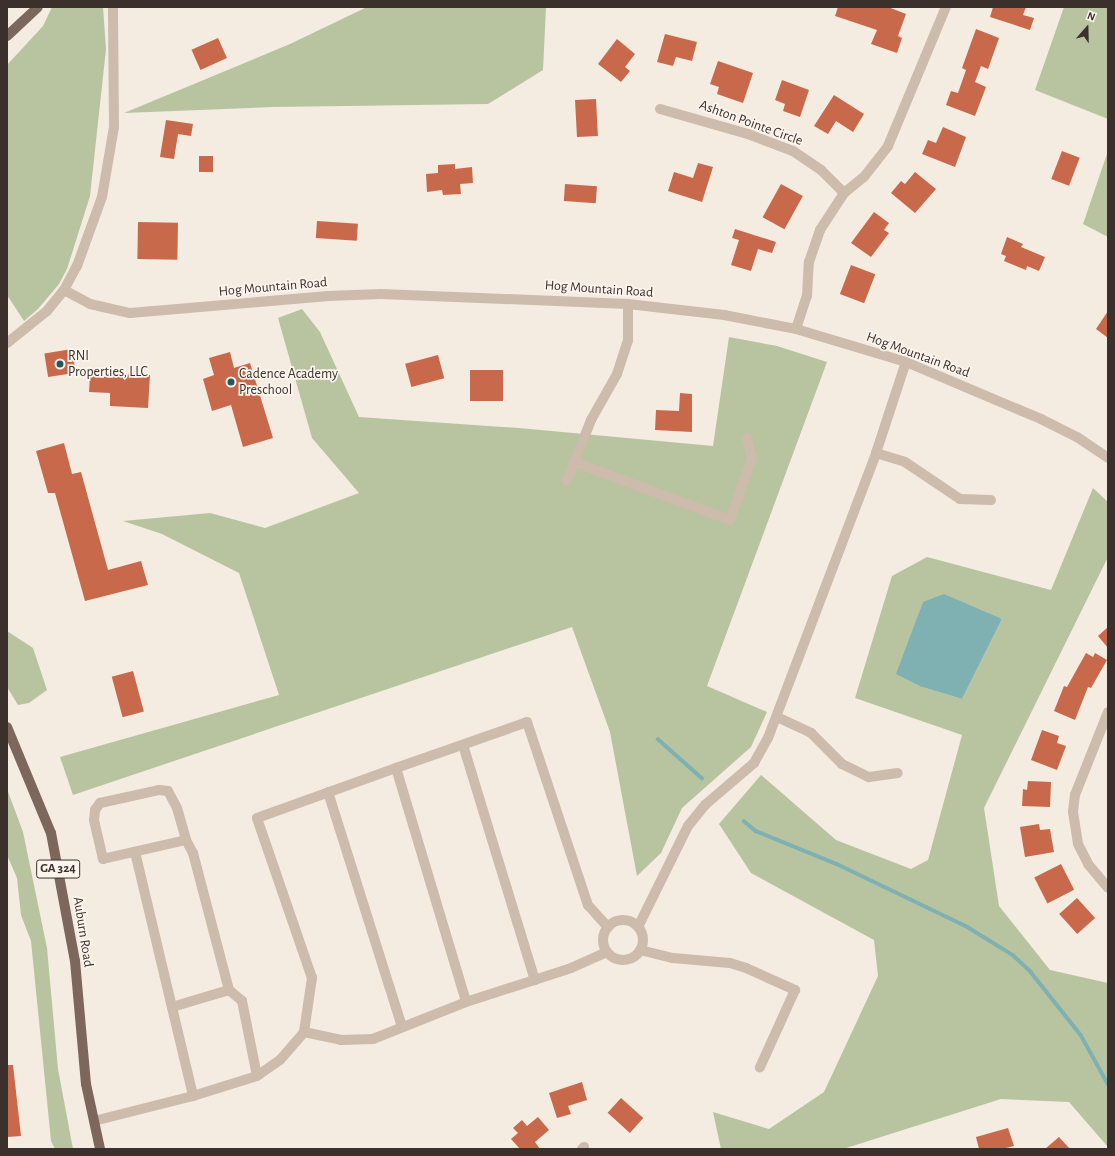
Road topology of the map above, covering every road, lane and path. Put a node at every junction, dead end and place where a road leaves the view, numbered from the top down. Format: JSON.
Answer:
{"nodes":[{"id":1,"x":38,"y":7,"type":"edge"},
{"id":2,"x":113,"y":7,"type":"edge"},
{"id":3,"x":946,"y":7,"type":"edge"},
{"id":4,"x":7,"y":36,"type":"edge"},
{"id":5,"x":660,"y":109,"type":"dead end"},
{"id":6,"x":844,"y":193,"type":"junction"},
{"id":7,"x":64,"y":290,"type":"junction"},
{"id":8,"x":628,"y":304,"type":"junction"},
{"id":9,"x":796,"y":329,"type":"junction"},
{"id":10,"x":7,"y":343,"type":"edge"},
{"id":11,"x":906,"y":362,"type":"junction"},
{"id":12,"x":747,"y":438,"type":"dead end"},
{"id":13,"x":876,"y":453,"type":"junction"},
{"id":14,"x":1108,"y":458,"type":"edge"},
{"id":15,"x":574,"y":462,"type":"junction"},
{"id":16,"x":567,"y":481,"type":"dead end"},
{"id":17,"x":991,"y":500,"type":"dead end"},
{"id":18,"x":1108,"y":712,"type":"edge"},
{"id":19,"x":777,"y":717,"type":"junction"},
{"id":20,"x":7,"y":727,"type":"edge"},
{"id":21,"x":463,"y":745,"type":"junction"},
{"id":22,"x":396,"y":768,"type":"junction"},
{"id":23,"x":898,"y":773,"type":"dead end"},
{"id":24,"x":328,"y":792,"type":"junction"},
{"id":25,"x":186,"y":840,"type":"junction"},
{"id":26,"x":134,"y":852,"type":"junction"},
{"id":27,"x":1108,"y":888,"type":"edge"},
{"id":28,"x":608,"y":926,"type":"junction"},
{"id":29,"x":638,"y":927,"type":"junction"},
{"id":30,"x":640,"y":950,"type":"junction"},
{"id":31,"x":607,"y":952,"type":"junction"},
{"id":32,"x":535,"y":980,"type":"junction"},
{"id":33,"x":229,"y":990,"type":"junction"},
{"id":34,"x":466,"y":1002,"type":"junction"},
{"id":35,"x":172,"y":1007,"type":"junction"},
{"id":36,"x":402,"y":1027,"type":"junction"},
{"id":37,"x":304,"y":1032,"type":"junction"},
{"id":38,"x":760,"y":1068,"type":"dead end"},
{"id":39,"x":257,"y":1076,"type":"junction"},
{"id":40,"x":193,"y":1096,"type":"junction"},
{"id":41,"x":94,"y":1121,"type":"junction"},
{"id":42,"x":100,"y":1149,"type":"edge"}],
"edges":[{"from":1,"to":4,"type":"main road"},
{"from":2,"to":7,"type":"street"},
{"from":3,"to":6,"type":"street"},
{"from":5,"to":6,"type":"street","name":"Ashton Pointe Circle"},
{"from":6,"to":9,"type":"street"},
{"from":7,"to":8,"type":"street","name":"Hog Mountain Road"},
{"from":7,"to":10,"type":"street"},
{"from":8,"to":9,"type":"street","name":"Hog Mountain Road"},
{"from":8,"to":15,"type":"street"},
{"from":9,"to":11,"type":"street","name":"Hog Mountain Road"},
{"from":11,"to":13,"type":"street"},
{"from":11,"to":14,"type":"street","name":"Hog Mountain Road"},
{"from":12,"to":15,"type":"street"},
{"from":13,"to":17,"type":"street"},
{"from":13,"to":19,"type":"street"},
{"from":15,"to":16,"type":"street"},
{"from":18,"to":27,"type":"street"},
{"from":19,"to":23,"type":"street"},
{"from":19,"to":29,"type":"street"},
{"from":20,"to":41,"type":"main road","name":"Auburn Road","number":"GA 324"},
{"from":21,"to":22,"type":"street"},
{"from":21,"to":28,"type":"street"},
{"from":21,"to":32,"type":"street"},
{"from":22,"to":24,"type":"street"},
{"from":22,"to":34,"type":"street"},
{"from":24,"to":36,"type":"street"},
{"from":24,"to":37,"type":"street"},
{"from":25,"to":26,"type":"street"},
{"from":25,"to":26,"type":"street"},
{"from":25,"to":33,"type":"street"},
{"from":26,"to":35,"type":"street"},
{"from":28,"to":29,"type":"street"},
{"from":28,"to":31,"type":"street"},
{"from":29,"to":30,"type":"street"},
{"from":30,"to":31,"type":"street"},
{"from":30,"to":38,"type":"street"},
{"from":31,"to":32,"type":"street"},
{"from":32,"to":34,"type":"street"},
{"from":33,"to":35,"type":"street"},
{"from":33,"to":39,"type":"street"},
{"from":34,"to":36,"type":"street"},
{"from":35,"to":40,"type":"street"},
{"from":36,"to":37,"type":"street"},
{"from":37,"to":39,"type":"street"},
{"from":39,"to":40,"type":"street"},
{"from":40,"to":41,"type":"street"},
{"from":41,"to":42,"type":"main road","name":"Auburn Road","number":"GA 324"}]}
